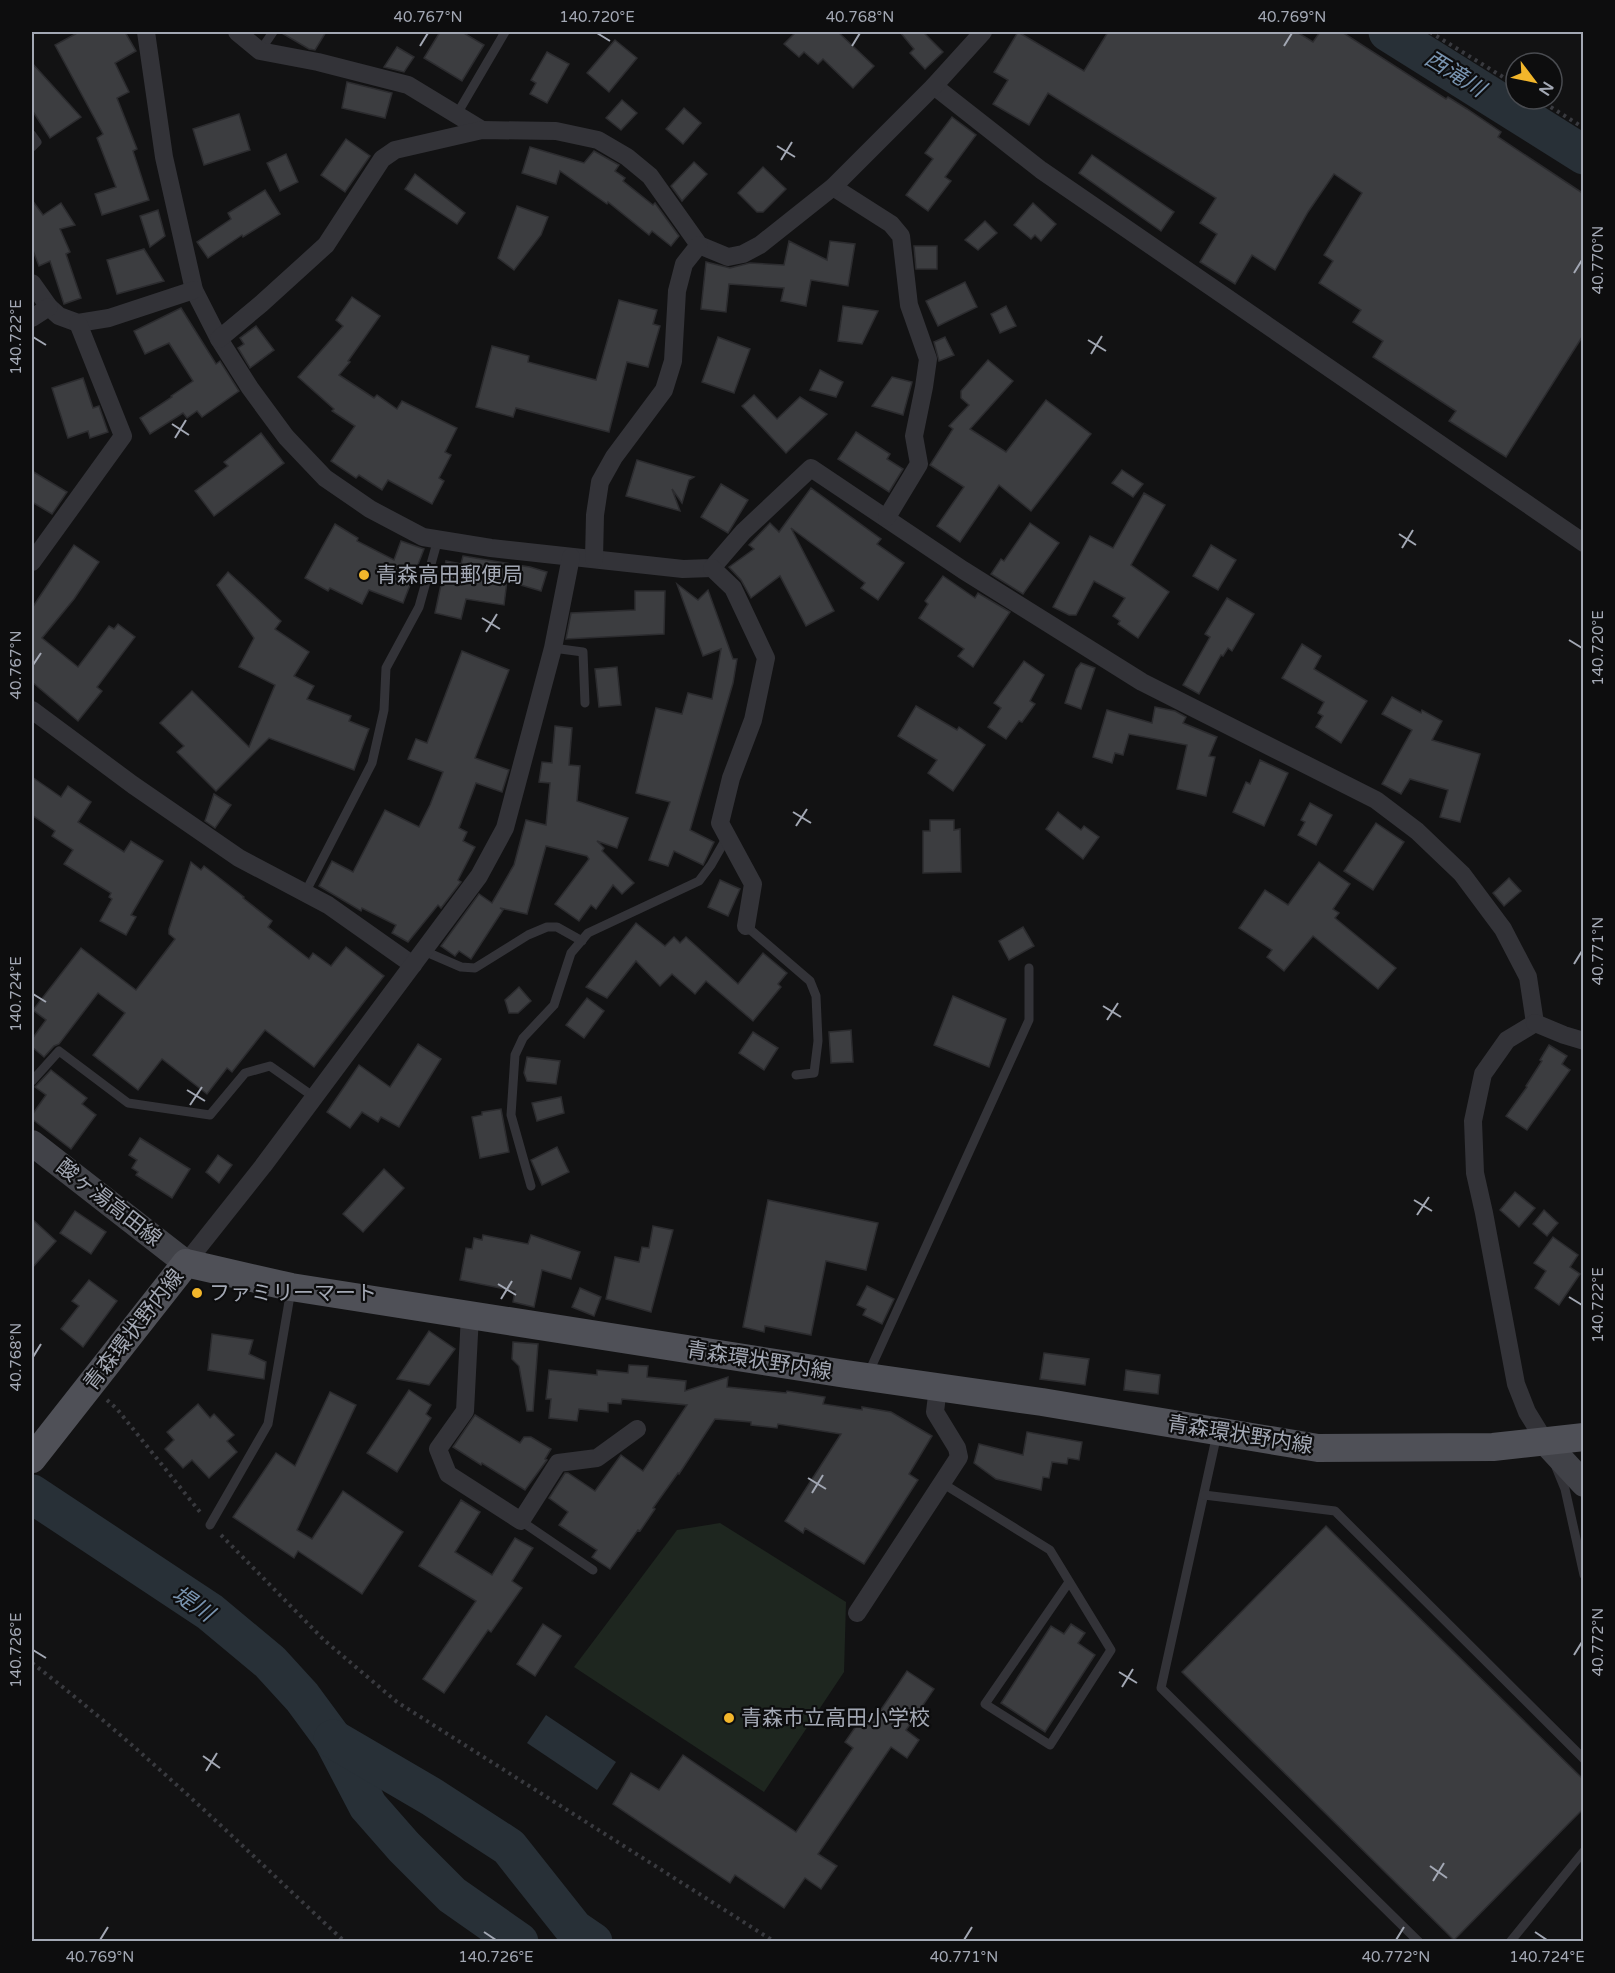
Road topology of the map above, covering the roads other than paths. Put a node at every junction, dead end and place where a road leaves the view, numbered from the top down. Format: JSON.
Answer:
{"nodes":[{"id":1,"x":146,"y":32,"type":"edge"},
{"id":2,"x":237,"y":32,"type":"edge"},
{"id":3,"x":273,"y":32,"type":"edge"},
{"id":4,"x":505,"y":32,"type":"edge"},
{"id":5,"x":983,"y":32,"type":"edge"},
{"id":6,"x":260,"y":51,"type":"junction"},
{"id":7,"x":934,"y":86,"type":"junction"},
{"id":8,"x":457,"y":114,"type":"junction"},
{"id":9,"x":482,"y":130,"type":"junction"},
{"id":10,"x":32,"y":135,"type":"edge"},
{"id":11,"x":32,"y":147,"type":"edge"},
{"id":12,"x":833,"y":187,"type":"junction"},
{"id":13,"x":699,"y":245,"type":"junction"},
{"id":14,"x":32,"y":283,"type":"edge"},
{"id":15,"x":194,"y":290,"type":"junction"},
{"id":16,"x":49,"y":307,"type":"junction"},
{"id":17,"x":32,"y":318,"type":"edge"},
{"id":18,"x":78,"y":323,"type":"junction"},
{"id":19,"x":219,"y":339,"type":"junction"},
{"id":20,"x":887,"y":517,"type":"junction"},
{"id":21,"x":438,"y":539,"type":"junction"},
{"id":22,"x":1584,"y":543,"type":"edge"},
{"id":23,"x":571,"y":557,"type":"junction"},
{"id":24,"x":594,"y":559,"type":"junction"},
{"id":25,"x":32,"y":562,"type":"edge"},
{"id":26,"x":712,"y":568,"type":"junction"},
{"id":27,"x":553,"y":648,"type":"junction"},
{"id":28,"x":585,"y":703,"type":"dead end"},
{"id":29,"x":32,"y":710,"type":"edge"},
{"id":30,"x":727,"y":837,"type":"junction"},
{"id":31,"x":305,"y":893,"type":"junction"},
{"id":32,"x":746,"y":926,"type":"joint"},
{"id":33,"x":582,"y":941,"type":"junction"},
{"id":34,"x":419,"y":958,"type":"junction"},
{"id":35,"x":1029,"y":968,"type":"dead end"},
{"id":36,"x":1534,"y":1023,"type":"junction"},
{"id":37,"x":1584,"y":1041,"type":"edge"},
{"id":38,"x":796,"y":1075,"type":"dead end"},
{"id":39,"x":32,"y":1081,"type":"edge"},
{"id":40,"x":314,"y":1098,"type":"junction"},
{"id":41,"x":32,"y":1143,"type":"edge"},
{"id":42,"x":531,"y":1186,"type":"dead end"},
{"id":43,"x":186,"y":1263,"type":"junction"},
{"id":44,"x":291,"y":1287,"type":"junction"},
{"id":45,"x":470,"y":1315,"type":"junction"},
{"id":46,"x":867,"y":1377,"type":"junction"},
{"id":47,"x":938,"y":1387,"type":"junction"},
{"id":48,"x":637,"y":1429,"type":"dead end"},
{"id":49,"x":1218,"y":1431,"type":"junction"},
{"id":50,"x":1584,"y":1437,"type":"edge"},
{"id":51,"x":1546,"y":1443,"type":"junction"},
{"id":52,"x":32,"y":1459,"type":"edge"},
{"id":53,"x":942,"y":1484,"type":"junction"},
{"id":54,"x":1584,"y":1484,"type":"edge"},
{"id":55,"x":1204,"y":1495,"type":"junction"},
{"id":56,"x":521,"y":1521,"type":"junction"},
{"id":57,"x":210,"y":1525,"type":"road end"},
{"id":58,"x":593,"y":1570,"type":"dead end"},
{"id":59,"x":1584,"y":1575,"type":"edge"},
{"id":60,"x":1070,"y":1582,"type":"junction"},
{"id":61,"x":857,"y":1613,"type":"dead end"},
{"id":62,"x":1584,"y":1759,"type":"edge"},
{"id":63,"x":1584,"y":1851,"type":"edge"},
{"id":64,"x":1419,"y":1941,"type":"edge"},
{"id":65,"x":1510,"y":1941,"type":"edge"}],
"edges":[{"from":1,"to":15,"type":"street"},
{"from":2,"to":6,"type":"street"},
{"from":3,"to":6,"type":"lane"},
{"from":4,"to":8,"type":"lane"},
{"from":5,"to":7,"type":"street"},
{"from":6,"to":8,"type":"street"},
{"from":7,"to":12,"type":"street"},
{"from":7,"to":22,"type":"street"},
{"from":8,"to":9,"type":"street"},
{"from":9,"to":13,"type":"street"},
{"from":9,"to":19,"type":"street"},
{"from":10,"to":11,"type":"lane"},
{"from":12,"to":13,"type":"street"},
{"from":12,"to":20,"type":"street"},
{"from":13,"to":24,"type":"street"},
{"from":14,"to":16,"type":"street"},
{"from":15,"to":18,"type":"street"},
{"from":15,"to":19,"type":"street"},
{"from":16,"to":17,"type":"street"},
{"from":16,"to":18,"type":"street"},
{"from":18,"to":25,"type":"street"},
{"from":19,"to":21,"type":"street"},
{"from":20,"to":26,"type":"street"},
{"from":20,"to":36,"type":"street"},
{"from":21,"to":23,"type":"street"},
{"from":21,"to":31,"type":"lane"},
{"from":23,"to":24,"type":"street"},
{"from":23,"to":27,"type":"street"},
{"from":24,"to":26,"type":"street"},
{"from":26,"to":30,"type":"street"},
{"from":27,"to":28,"type":"lane"},
{"from":27,"to":34,"type":"street"},
{"from":29,"to":31,"type":"street"},
{"from":30,"to":32,"type":"street"},
{"from":30,"to":33,"type":"lane"},
{"from":31,"to":34,"type":"street"},
{"from":32,"to":38,"type":"lane"},
{"from":33,"to":34,"type":"lane"},
{"from":33,"to":42,"type":"lane"},
{"from":34,"to":40,"type":"street"},
{"from":35,"to":46,"type":"lane"},
{"from":36,"to":37,"type":"street"},
{"from":36,"to":51,"type":"street"},
{"from":39,"to":40,"type":"lane"},
{"from":40,"to":43,"type":"street"},
{"from":41,"to":43,"type":"main road","name":"酸ヶ湯高田線"},
{"from":43,"to":44,"type":"main road","name":"青森環状野内線"},
{"from":43,"to":52,"type":"main road","name":"青森環状野内線"},
{"from":44,"to":45,"type":"main road","name":"青森環状野内線"},
{"from":44,"to":57,"type":"lane"},
{"from":45,"to":46,"type":"main road","name":"青森環状野内線"},
{"from":45,"to":56,"type":"street"},
{"from":46,"to":47,"type":"main road","name":"青森環状野内線"},
{"from":47,"to":49,"type":"main road","name":"青森環状野内線"},
{"from":47,"to":53,"type":"street"},
{"from":48,"to":56,"type":"street"},
{"from":49,"to":51,"type":"main road","name":"青森環状野内線"},
{"from":49,"to":55,"type":"lane"},
{"from":50,"to":51,"type":"main road","name":"青森環状野内線"},
{"from":51,"to":54,"type":"main road"},
{"from":51,"to":59,"type":"lane"},
{"from":53,"to":60,"type":"lane"},
{"from":53,"to":61,"type":"street"},
{"from":55,"to":62,"type":"lane"},
{"from":55,"to":64,"type":"lane"},
{"from":56,"to":58,"type":"lane"},
{"from":60,"to":60,"type":"lane"},
{"from":63,"to":65,"type":"lane"}]}
